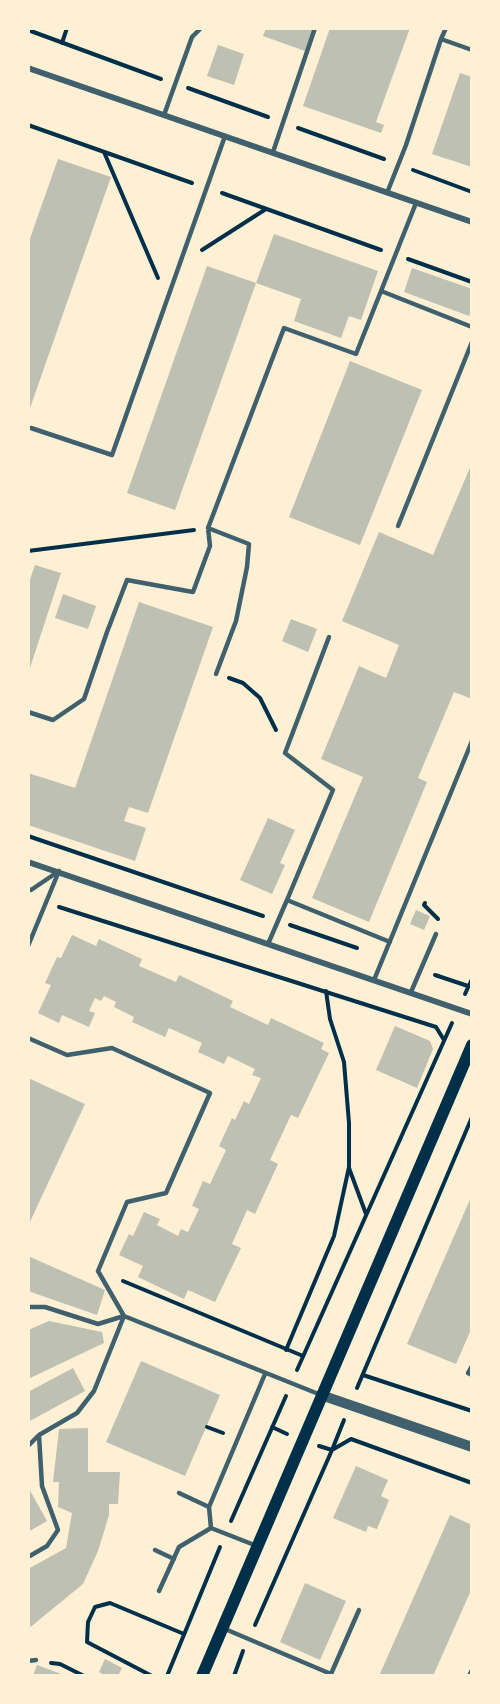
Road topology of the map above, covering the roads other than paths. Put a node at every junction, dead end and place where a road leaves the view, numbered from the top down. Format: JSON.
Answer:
{"nodes":[{"id":1,"x":201,"y":28,"type":"edge"},
{"id":2,"x":315,"y":28,"type":"edge"},
{"id":3,"x":446,"y":28,"type":"edge"},
{"id":4,"x":441,"y":39,"type":"junction"},
{"id":5,"x":471,"y":50,"type":"edge"},
{"id":6,"x":28,"y":68,"type":"edge"},
{"id":7,"x":164,"y":115,"type":"junction"},
{"id":8,"x":225,"y":136,"type":"junction"},
{"id":9,"x":273,"y":152,"type":"junction"},
{"id":10,"x":387,"y":193,"type":"junction"},
{"id":11,"x":416,"y":203,"type":"junction"},
{"id":12,"x":471,"y":222,"type":"edge"},
{"id":13,"x":381,"y":291,"type":"junction"},
{"id":14,"x":471,"y":327,"type":"edge"},
{"id":15,"x":471,"y":342,"type":"edge"},
{"id":16,"x":31,"y":428,"type":"dead end"},
{"id":17,"x":398,"y":526,"type":"dead end"},
{"id":18,"x":208,"y":528,"type":"junction"},
{"id":19,"x":329,"y":636,"type":"dead end"},
{"id":20,"x":216,"y":674,"type":"dead end"},
{"id":21,"x":28,"y":712,"type":"edge"},
{"id":22,"x":471,"y":741,"type":"edge"},
{"id":23,"x":28,"y":862,"type":"edge"},
{"id":24,"x":59,"y":872,"type":"junction"},
{"id":25,"x":28,"y":889,"type":"edge"},
{"id":26,"x":287,"y":900,"type":"junction"},
{"id":27,"x":435,"y":934,"type":"road end"},
{"id":28,"x":390,"y":942,"type":"junction"},
{"id":29,"x":268,"y":944,"type":"junction"},
{"id":30,"x":28,"y":946,"type":"edge"},
{"id":31,"x":374,"y":980,"type":"junction"},
{"id":32,"x":411,"y":992,"type":"junction"},
{"id":33,"x":471,"y":1014,"type":"edge"},
{"id":34,"x":28,"y":1038,"type":"edge"},
{"id":35,"x":471,"y":1045,"type":"edge"},
{"id":36,"x":28,"y":1307,"type":"edge"},
{"id":37,"x":124,"y":1316,"type":"junction"},
{"id":38,"x":471,"y":1366,"type":"edge"},
{"id":39,"x":265,"y":1374,"type":"junction"},
{"id":40,"x":471,"y":1375,"type":"edge"},
{"id":41,"x":321,"y":1395,"type":"junction"},
{"id":42,"x":39,"y":1435,"type":"junction"},
{"id":43,"x":28,"y":1446,"type":"edge"},
{"id":44,"x":471,"y":1446,"type":"edge"},
{"id":45,"x":179,"y":1493,"type":"dead end"},
{"id":46,"x":209,"y":1507,"type":"junction"},
{"id":47,"x":210,"y":1528,"type":"junction"},
{"id":48,"x":257,"y":1546,"type":"junction"},
{"id":49,"x":155,"y":1550,"type":"dead end"},
{"id":50,"x":28,"y":1557,"type":"edge"},
{"id":51,"x":174,"y":1559,"type":"junction"},
{"id":52,"x":159,"y":1591,"type":"dead end"},
{"id":53,"x":358,"y":1610,"type":"dead end"},
{"id":54,"x":222,"y":1628,"type":"junction"},
{"id":55,"x":36,"y":1660,"type":"road end"},
{"id":56,"x":28,"y":1661,"type":"edge"},
{"id":57,"x":471,"y":1670,"type":"edge"},
{"id":58,"x":202,"y":1676,"type":"edge"},
{"id":59,"x":469,"y":1676,"type":"edge"}],
"edges":[{"from":1,"to":7,"type":"lane"},
{"from":2,"to":9,"type":"lane"},
{"from":3,"to":4,"type":"lane"},
{"from":4,"to":5,"type":"lane"},
{"from":4,"to":10,"type":"lane"},
{"from":6,"to":7,"type":"street"},
{"from":7,"to":8,"type":"street"},
{"from":8,"to":9,"type":"street"},
{"from":8,"to":16,"type":"lane"},
{"from":9,"to":10,"type":"street"},
{"from":10,"to":11,"type":"street"},
{"from":11,"to":12,"type":"street"},
{"from":11,"to":13,"type":"lane"},
{"from":13,"to":14,"type":"lane"},
{"from":13,"to":18,"type":"lane"},
{"from":15,"to":17,"type":"lane"},
{"from":18,"to":20,"type":"lane"},
{"from":18,"to":21,"type":"lane"},
{"from":19,"to":26,"type":"lane"},
{"from":22,"to":28,"type":"lane"},
{"from":23,"to":24,"type":"street"},
{"from":24,"to":25,"type":"lane"},
{"from":24,"to":29,"type":"street"},
{"from":24,"to":30,"type":"lane"},
{"from":26,"to":28,"type":"lane"},
{"from":26,"to":29,"type":"lane"},
{"from":27,"to":32,"type":"lane"},
{"from":28,"to":31,"type":"lane"},
{"from":29,"to":31,"type":"street"},
{"from":31,"to":32,"type":"street"},
{"from":32,"to":33,"type":"street"},
{"from":34,"to":37,"type":"lane"},
{"from":35,"to":41,"type":"main road"},
{"from":36,"to":37,"type":"lane"},
{"from":37,"to":39,"type":"lane"},
{"from":37,"to":42,"type":"lane"},
{"from":38,"to":40,"type":"lane"},
{"from":39,"to":41,"type":"lane"},
{"from":39,"to":46,"type":"lane"},
{"from":41,"to":44,"type":"street"},
{"from":41,"to":48,"type":"main road"},
{"from":42,"to":43,"type":"lane"},
{"from":42,"to":50,"type":"lane"},
{"from":45,"to":46,"type":"lane"},
{"from":46,"to":47,"type":"lane"},
{"from":47,"to":48,"type":"lane"},
{"from":47,"to":51,"type":"lane"},
{"from":48,"to":54,"type":"main road"},
{"from":49,"to":51,"type":"lane"},
{"from":51,"to":52,"type":"lane"},
{"from":53,"to":54,"type":"lane"},
{"from":54,"to":58,"type":"main road"},
{"from":55,"to":56,"type":"lane"},
{"from":57,"to":59,"type":"lane"}]}
